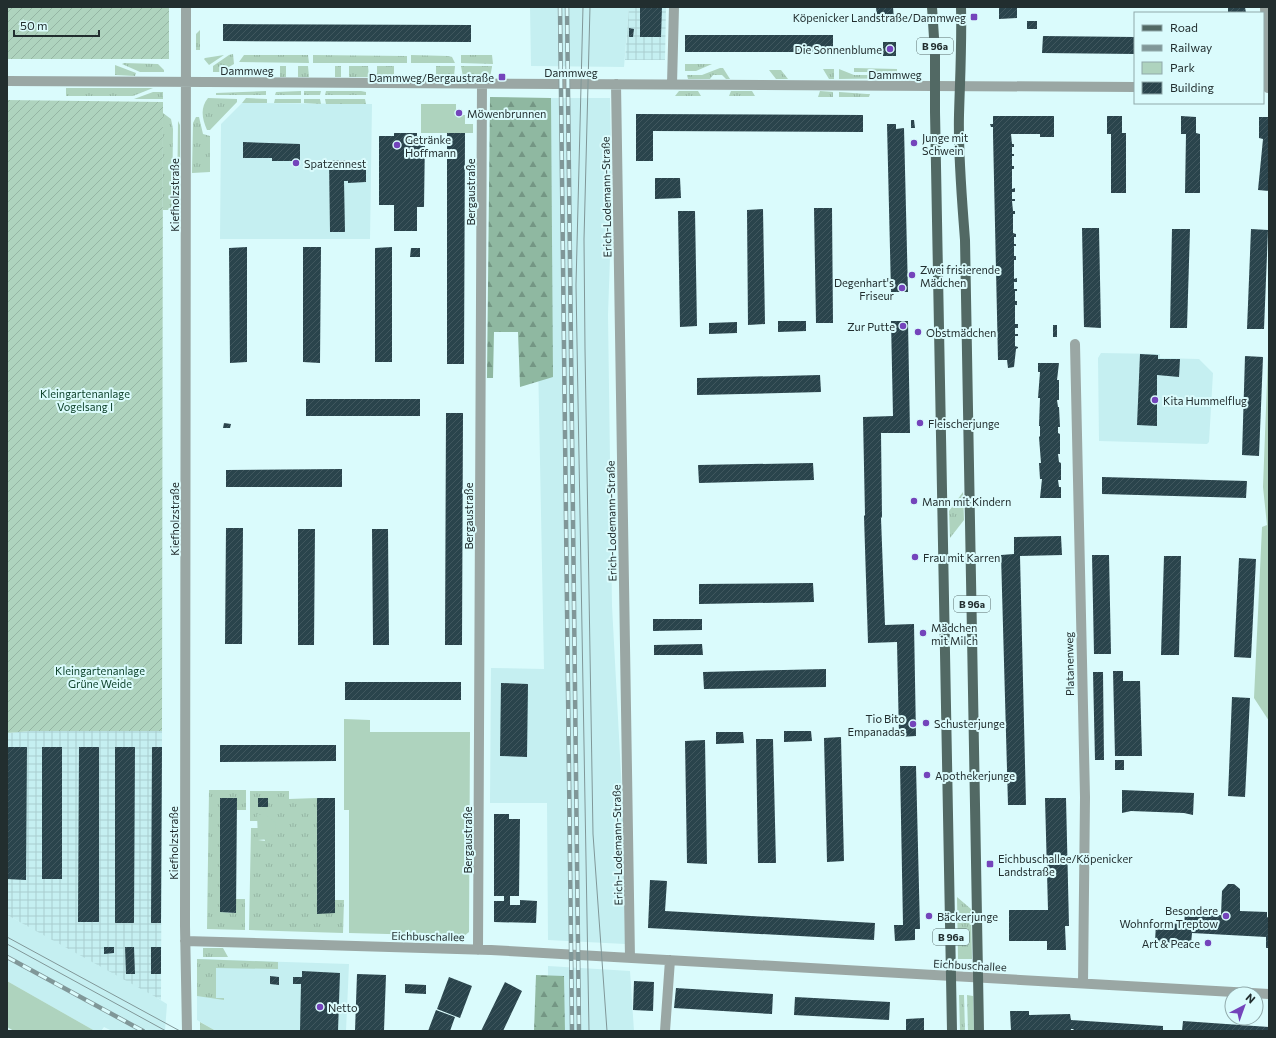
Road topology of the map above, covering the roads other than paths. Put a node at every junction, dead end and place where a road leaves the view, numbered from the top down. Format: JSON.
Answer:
{"nodes":[{"id":1,"x":186,"y":7,"type":"edge"},
{"id":2,"x":674,"y":7,"type":"edge"},
{"id":3,"x":932,"y":7,"type":"edge"},
{"id":4,"x":961,"y":7,"type":"edge"},
{"id":5,"x":1265,"y":7,"type":"edge"},
{"id":6,"x":7,"y":81,"type":"edge"},
{"id":7,"x":186,"y":82,"type":"junction"},
{"id":8,"x":482,"y":83,"type":"junction"},
{"id":9,"x":616,"y":84,"type":"junction"},
{"id":10,"x":672,"y":84,"type":"junction"},
{"id":11,"x":935,"y":86,"type":"junction"},
{"id":12,"x":961,"y":86,"type":"junction"},
{"id":13,"x":1134,"y":87,"type":"edge"},
{"id":14,"x":1267,"y":88,"type":"edge"},
{"id":15,"x":1075,"y":344,"type":"dead end"},
{"id":16,"x":185,"y":941,"type":"junction"},
{"id":17,"x":478,"y":950,"type":"junction"},
{"id":18,"x":630,"y":958,"type":"junction"},
{"id":19,"x":670,"y":960,"type":"junction"},
{"id":20,"x":951,"y":976,"type":"junction"},
{"id":21,"x":979,"y":977,"type":"junction"},
{"id":22,"x":1083,"y":983,"type":"junction"},
{"id":23,"x":1269,"y":994,"type":"edge"},
{"id":24,"x":187,"y":1031,"type":"edge"},
{"id":25,"x":664,"y":1031,"type":"edge"},
{"id":26,"x":952,"y":1031,"type":"edge"},
{"id":27,"x":979,"y":1031,"type":"edge"}],
"edges":[{"from":1,"to":7,"type":"street","name":"Kiefholzstraße"},
{"from":2,"to":10,"type":"street"},
{"from":3,"to":11,"type":"main road","number":"B 96a"},
{"from":4,"to":12,"type":"main road","number":"B 96a"},
{"from":5,"to":14,"type":"street"},
{"from":6,"to":7,"type":"street","name":"Dammweg"},
{"from":7,"to":8,"type":"street","name":"Dammweg"},
{"from":7,"to":16,"type":"street","name":"Kiefholzstraße"},
{"from":8,"to":9,"type":"street","name":"Dammweg"},
{"from":8,"to":17,"type":"street","name":"Bergaustraße"},
{"from":9,"to":10,"type":"street","name":"Dammweg"},
{"from":9,"to":18,"type":"street","name":"Erich-Lodemann-Straße"},
{"from":10,"to":11,"type":"street","name":"Dammweg"},
{"from":11,"to":12,"type":"street","name":"Dammweg"},
{"from":11,"to":20,"type":"main road","number":"B 96a"},
{"from":12,"to":13,"type":"street","name":"Dammweg"},
{"from":12,"to":21,"type":"main road","number":"B 96a"},
{"from":15,"to":22,"type":"street","name":"Platanenweg"},
{"from":16,"to":17,"type":"street","name":"Eichbuschallee"},
{"from":16,"to":24,"type":"street","name":"Kiefholzstraße"},
{"from":17,"to":18,"type":"street","name":"Eichbuschallee"},
{"from":18,"to":19,"type":"street","name":"Eichbuschallee"},
{"from":19,"to":20,"type":"street","name":"Eichbuschallee"},
{"from":19,"to":25,"type":"street"},
{"from":20,"to":21,"type":"street","name":"Eichbuschallee"},
{"from":20,"to":26,"type":"main road","number":"B 96a"},
{"from":21,"to":22,"type":"street","name":"Eichbuschallee"},
{"from":21,"to":27,"type":"main road","number":"B 96a"},
{"from":22,"to":23,"type":"street","name":"Eichbuschallee"}]}
